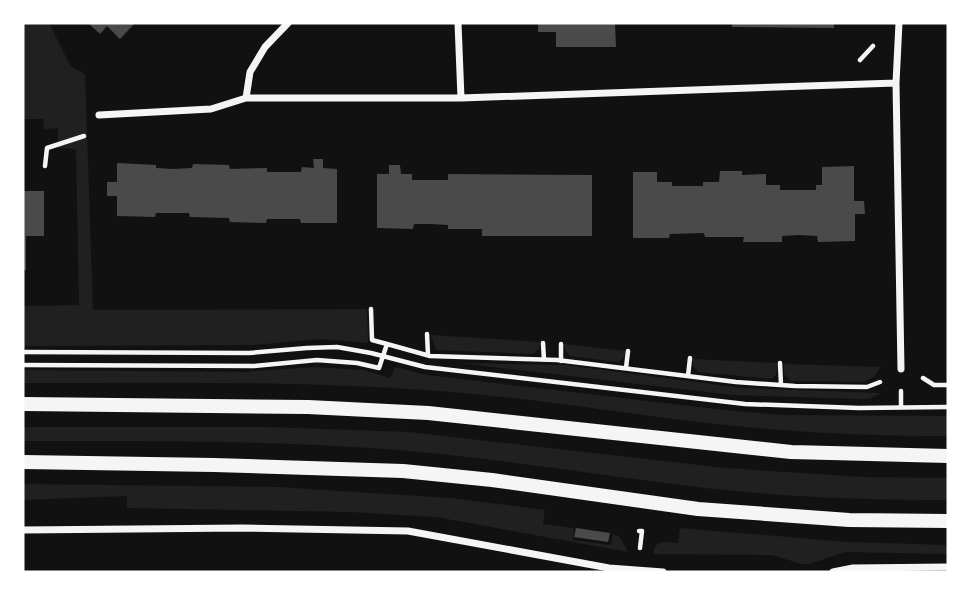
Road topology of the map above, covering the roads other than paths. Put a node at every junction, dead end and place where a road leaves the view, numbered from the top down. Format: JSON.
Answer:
{"nodes":[{"id":1,"x":288,"y":23,"type":"edge"},
{"id":2,"x":458,"y":23,"type":"edge"},
{"id":3,"x":899,"y":23,"type":"edge"},
{"id":4,"x":896,"y":83,"type":"junction"},
{"id":5,"x":246,"y":98,"type":"junction"},
{"id":6,"x":461,"y":98,"type":"junction"},
{"id":7,"x":99,"y":115,"type":"road end"},
{"id":8,"x":901,"y":369,"type":"dead end"},
{"id":9,"x":23,"y":404,"type":"edge"},
{"id":10,"x":948,"y":456,"type":"edge"},
{"id":11,"x":23,"y":462,"type":"edge"},
{"id":12,"x":948,"y":521,"type":"edge"},
{"id":13,"x":23,"y":530,"type":"edge"},
{"id":14,"x":948,"y":567,"type":"edge"},
{"id":15,"x":663,"y":572,"type":"edge"},
{"id":16,"x":833,"y":572,"type":"edge"}],
"edges":[{"from":1,"to":5,"type":"street"},
{"from":2,"to":6,"type":"street"},
{"from":3,"to":4,"type":"street"},
{"from":4,"to":6,"type":"street"},
{"from":4,"to":8,"type":"street"},
{"from":5,"to":6,"type":"street"},
{"from":5,"to":7,"type":"street"},
{"from":9,"to":10,"type":"main road"},
{"from":11,"to":12,"type":"main road"},
{"from":13,"to":15,"type":"street"},
{"from":14,"to":16,"type":"street"}]}
